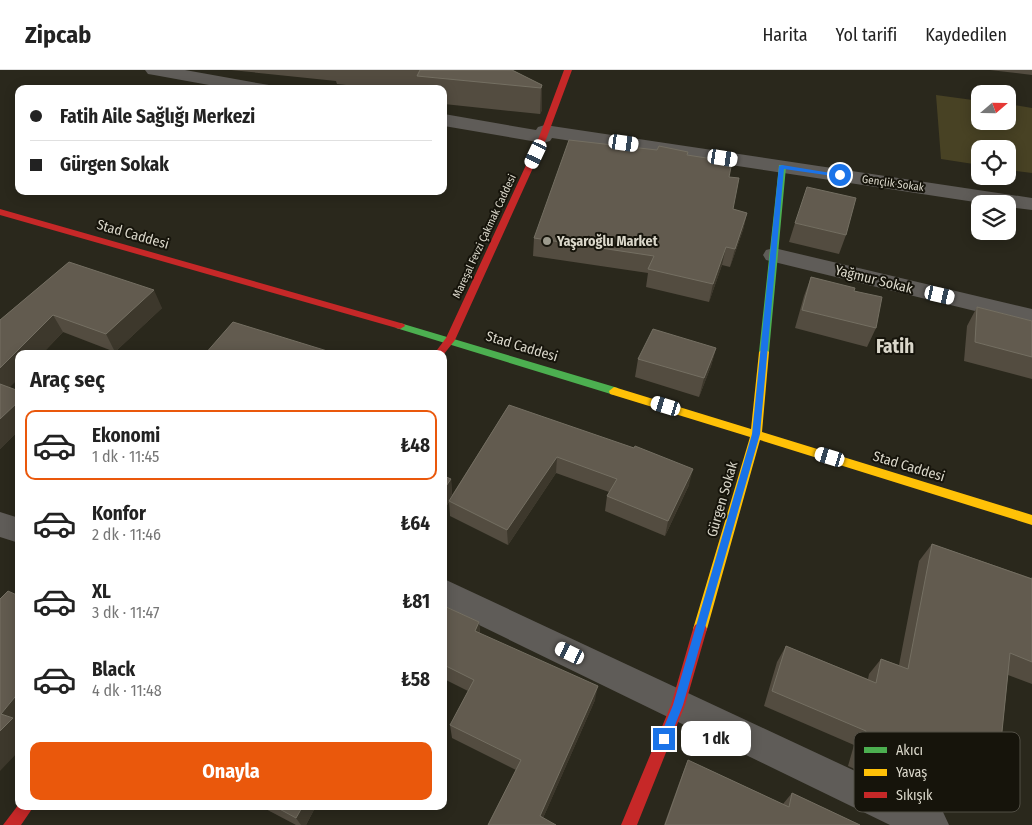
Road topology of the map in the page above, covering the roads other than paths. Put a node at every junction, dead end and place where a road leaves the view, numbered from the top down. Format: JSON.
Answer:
{"nodes":[{"id":1,"x":154,"y":70,"type":"edge"},
{"id":2,"x":568,"y":70,"type":"edge"},
{"id":3,"x":239,"y":85,"type":"edge"},
{"id":4,"x":447,"y":120,"type":"edge"},
{"id":5,"x":544,"y":134,"type":"junction"},
{"id":6,"x":782,"y":166,"type":"junction"},
{"id":7,"x":1032,"y":204,"type":"edge"},
{"id":8,"x":0,"y":212,"type":"edge"},
{"id":9,"x":774,"y":255,"type":"junction"},
{"id":10,"x":1032,"y":317,"type":"edge"},
{"id":11,"x":450,"y":340,"type":"junction"},
{"id":12,"x":441,"y":350,"type":"edge"},
{"id":13,"x":756,"y":434,"type":"junction"},
{"id":14,"x":1032,"y":520,"type":"edge"},
{"id":15,"x":0,"y":524,"type":"edge"},
{"id":16,"x":15,"y":529,"type":"edge"},
{"id":17,"x":447,"y":593,"type":"edge"},
{"id":18,"x":678,"y":705,"type":"junction"},
{"id":19,"x":854,"y":789,"type":"edge"},
{"id":20,"x":24,"y":810,"type":"edge"},
{"id":21,"x":903,"y":812,"type":"edge"},
{"id":22,"x":11,"y":825,"type":"edge"},
{"id":23,"x":629,"y":825,"type":"edge"},
{"id":24,"x":930,"y":825,"type":"edge"}],
"edges":[{"from":1,"to":3,"type":"street"},
{"from":2,"to":5,"type":"street","name":"Mareşal Fevzi Çakmak Caddesi"},
{"from":4,"to":5,"type":"street","name":"Gençlik Sokak"},
{"from":5,"to":6,"type":"street","name":"Gençlik Sokak"},
{"from":5,"to":11,"type":"street","name":"Mareşal Fevzi Çakmak Caddesi"},
{"from":6,"to":7,"type":"street","name":"Gençlik Sokak"},
{"from":6,"to":9,"type":"street","name":"Gürgen Sokak"},
{"from":8,"to":11,"type":"street","name":"Stad Caddesi"},
{"from":9,"to":10,"type":"street","name":"Yağmur Sokak"},
{"from":9,"to":13,"type":"street","name":"Gürgen Sokak"},
{"from":11,"to":12,"type":"street","name":"Mareşal Fevzi Çakmak Caddesi"},
{"from":11,"to":13,"type":"street","name":"Stad Caddesi"},
{"from":13,"to":14,"type":"street","name":"Stad Caddesi"},
{"from":13,"to":18,"type":"street","name":"Gürgen Sokak"},
{"from":15,"to":16,"type":"street"},
{"from":17,"to":18,"type":"street"},
{"from":18,"to":19,"type":"street"},
{"from":18,"to":23,"type":"street","name":"Gürgen Sokak"},
{"from":20,"to":22,"type":"street"},
{"from":21,"to":24,"type":"street"}]}
